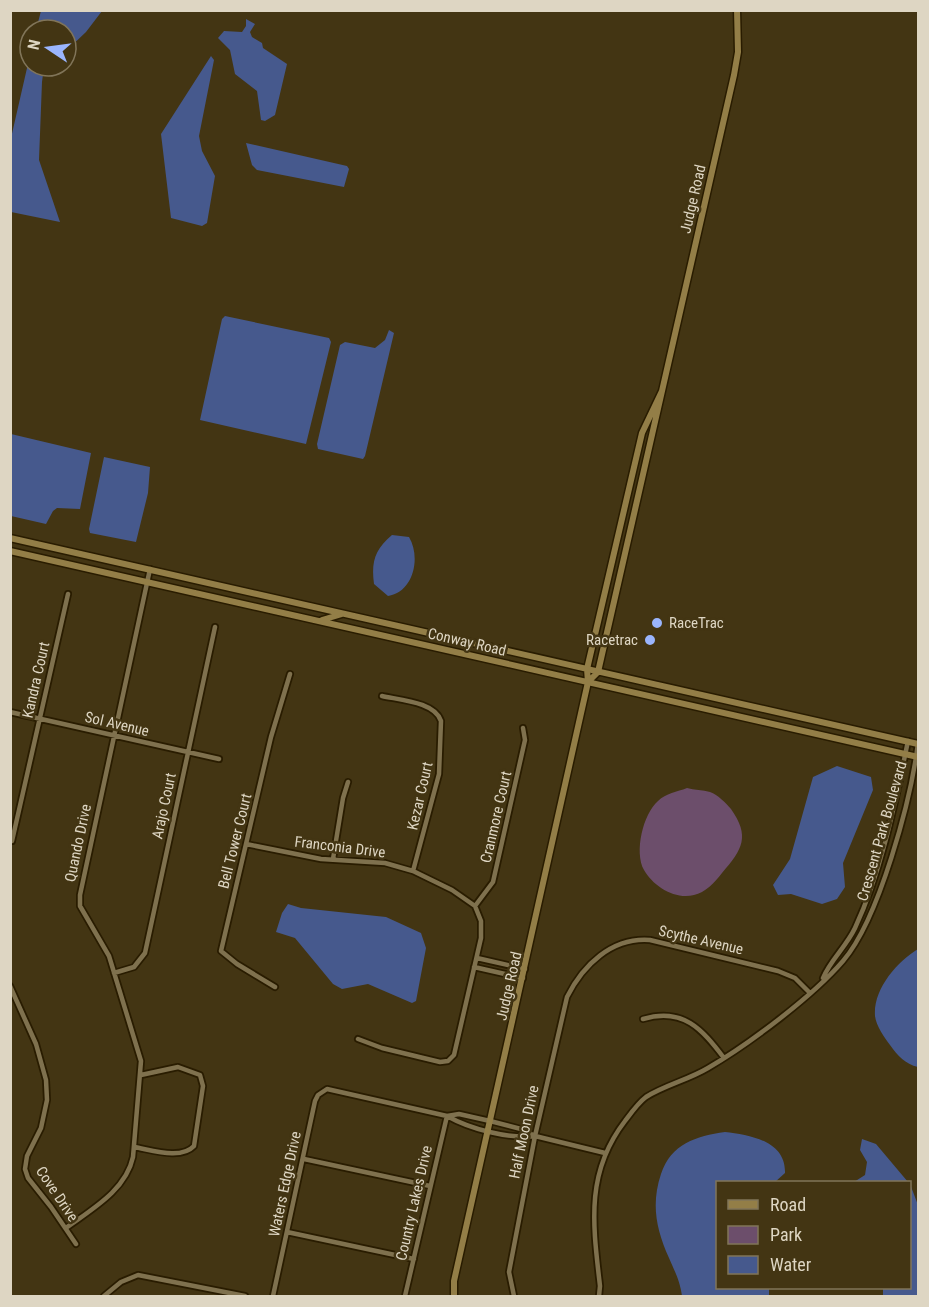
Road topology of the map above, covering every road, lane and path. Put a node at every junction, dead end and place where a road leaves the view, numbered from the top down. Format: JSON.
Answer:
{"nodes":[{"id":1,"x":737,"y":10,"type":"edge"},
{"id":2,"x":662,"y":391,"type":"junction"},
{"id":3,"x":10,"y":538,"type":"edge"},
{"id":4,"x":10,"y":550,"type":"edge"},
{"id":5,"x":150,"y":570,"type":"junction"},
{"id":6,"x":147,"y":582,"type":"junction"},
{"id":7,"x":68,"y":594,"type":"dead end"},
{"id":8,"x":342,"y":614,"type":"junction"},
{"id":9,"x":318,"y":621,"type":"junction"},
{"id":10,"x":215,"y":627,"type":"dead end"},
{"id":11,"x":587,"y":669,"type":"junction"},
{"id":12,"x":598,"y":672,"type":"junction"},
{"id":13,"x":290,"y":674,"type":"dead end"},
{"id":14,"x":588,"y":682,"type":"junction"},
{"id":15,"x":382,"y":696,"type":"dead end"},
{"id":16,"x":752,"y":706,"type":"junction"},
{"id":17,"x":10,"y":712,"type":"edge"},
{"id":18,"x":727,"y":713,"type":"junction"},
{"id":19,"x":40,"y":718,"type":"junction"},
{"id":20,"x":523,"y":728,"type":"dead end"},
{"id":21,"x":113,"y":735,"type":"junction"},
{"id":22,"x":908,"y":741,"type":"junction"},
{"id":23,"x":918,"y":743,"type":"edge"},
{"id":24,"x":188,"y":752,"type":"junction"},
{"id":25,"x":906,"y":754,"type":"junction"},
{"id":26,"x":917,"y":756,"type":"edge"},
{"id":27,"x":219,"y":759,"type":"dead end"},
{"id":28,"x":348,"y":782,"type":"dead end"},
{"id":29,"x":892,"y":810,"type":"junction"},
{"id":30,"x":903,"y":813,"type":"junction"},
{"id":31,"x":12,"y":841,"type":"dead end"},
{"id":32,"x":246,"y":844,"type":"junction"},
{"id":33,"x":333,"y":859,"type":"junction"},
{"id":34,"x":413,"y":871,"type":"junction"},
{"id":35,"x":475,"y":906,"type":"junction"},
{"id":36,"x":835,"y":956,"type":"junction"},
{"id":37,"x":477,"y":958,"type":"junction"},
{"id":38,"x":842,"y":962,"type":"junction"},
{"id":39,"x":497,"y":963,"type":"junction"},
{"id":40,"x":474,"y":967,"type":"junction"},
{"id":41,"x":525,"y":969,"type":"junction"},
{"id":42,"x":495,"y":972,"type":"junction"},
{"id":43,"x":114,"y":973,"type":"junction"},
{"id":44,"x":523,"y":978,"type":"junction"},
{"id":45,"x":822,"y":980,"type":"junction"},
{"id":46,"x":10,"y":986,"type":"edge"},
{"id":47,"x":275,"y":987,"type":"dead end"},
{"id":48,"x":810,"y":993,"type":"junction"},
{"id":49,"x":567,"y":997,"type":"joint"},
{"id":50,"x":643,"y":1019,"type":"dead end"},
{"id":51,"x":358,"y":1039,"type":"dead end"},
{"id":52,"x":724,"y":1058,"type":"junction"},
{"id":53,"x":141,"y":1076,"type":"junction"},
{"id":54,"x":447,"y":1116,"type":"junction"},
{"id":55,"x":490,"y":1121,"type":"junction"},
{"id":56,"x":515,"y":1127,"type":"junction"},
{"id":57,"x":488,"y":1130,"type":"junction"},
{"id":58,"x":513,"y":1136,"type":"junction"},
{"id":59,"x":535,"y":1136,"type":"junction"},
{"id":60,"x":134,"y":1147,"type":"junction"},
{"id":61,"x":604,"y":1153,"type":"junction"},
{"id":62,"x":304,"y":1160,"type":"junction"},
{"id":63,"x":430,"y":1186,"type":"junction"},
{"id":64,"x":66,"y":1228,"type":"junction"},
{"id":65,"x":287,"y":1232,"type":"junction"},
{"id":66,"x":76,"y":1244,"type":"dead end"},
{"id":67,"x":414,"y":1259,"type":"junction"},
{"id":68,"x":104,"y":1296,"type":"edge"},
{"id":69,"x":245,"y":1296,"type":"edge"},
{"id":70,"x":273,"y":1296,"type":"edge"},
{"id":71,"x":405,"y":1296,"type":"edge"},
{"id":72,"x":454,"y":1296,"type":"edge"},
{"id":73,"x":513,"y":1296,"type":"edge"},
{"id":74,"x":599,"y":1296,"type":"edge"}],
"edges":[{"from":1,"to":2,"type":"main road","name":"Judge Road"},
{"from":2,"to":11,"type":"main road","name":"Judge Road"},
{"from":2,"to":12,"type":"main road","name":"Judge Road"},
{"from":3,"to":5,"type":"main road","name":"Conway Road"},
{"from":4,"to":6,"type":"main road","name":"Conway Road"},
{"from":5,"to":6,"type":"street","name":"Quando Drive"},
{"from":5,"to":8,"type":"main road","name":"Conway Road"},
{"from":6,"to":9,"type":"main road","name":"Conway Road"},
{"from":6,"to":21,"type":"street","name":"Quando Drive"},
{"from":7,"to":19,"type":"street","name":"Kandra Court"},
{"from":8,"to":9,"type":"main road"},
{"from":8,"to":11,"type":"main road","name":"Conway Road"},
{"from":9,"to":14,"type":"main road","name":"Conway Road"},
{"from":10,"to":24,"type":"street","name":"Arajo Court"},
{"from":11,"to":12,"type":"main road","name":"Conway Road"},
{"from":11,"to":14,"type":"main road","name":"Judge Road"},
{"from":12,"to":14,"type":"main road"},
{"from":12,"to":16,"type":"main road","name":"Conway Road"},
{"from":13,"to":32,"type":"street","name":"Bell Tower Court"},
{"from":14,"to":18,"type":"main road","name":"Conway Road"},
{"from":14,"to":41,"type":"main road","name":"Judge Road"},
{"from":15,"to":34,"type":"street","name":"Kezar Court"},
{"from":16,"to":18,"type":"main road"},
{"from":16,"to":22,"type":"main road","name":"Conway Road"},
{"from":17,"to":19,"type":"street","name":"Sol Avenue"},
{"from":18,"to":25,"type":"main road","name":"Conway Road"},
{"from":19,"to":21,"type":"street","name":"Sol Avenue"},
{"from":19,"to":31,"type":"street","name":"Kandra Court"},
{"from":20,"to":35,"type":"street","name":"Cranmore Court"},
{"from":21,"to":24,"type":"street","name":"Sol Avenue"},
{"from":21,"to":43,"type":"street","name":"Quando Drive"},
{"from":22,"to":23,"type":"main road","name":"Conway Road"},
{"from":22,"to":25,"type":"street","name":"Crescent Park Boulevard"},
{"from":23,"to":26,"type":"street","name":"Crescent Park Boulevard"},
{"from":24,"to":27,"type":"street","name":"Sol Avenue"},
{"from":24,"to":43,"type":"street","name":"Arajo Court"},
{"from":25,"to":26,"type":"main road","name":"Conway Road"},
{"from":25,"to":29,"type":"street","name":"Crescent Park Boulevard"},
{"from":26,"to":30,"type":"street","name":"Crescent Park Boulevard"},
{"from":28,"to":33,"type":"street"},
{"from":29,"to":30,"type":"street"},
{"from":29,"to":36,"type":"street","name":"Crescent Park Boulevard"},
{"from":30,"to":38,"type":"street","name":"Crescent Park Boulevard"},
{"from":32,"to":33,"type":"street","name":"Franconia Drive"},
{"from":32,"to":47,"type":"street","name":"Bell Tower Court"},
{"from":33,"to":34,"type":"street","name":"Franconia Drive"},
{"from":34,"to":35,"type":"street","name":"Franconia Drive"},
{"from":35,"to":37,"type":"street"},
{"from":36,"to":38,"type":"street"},
{"from":36,"to":45,"type":"street","name":"Crescent Park Boulevard"},
{"from":37,"to":39,"type":"street"},
{"from":37,"to":40,"type":"street"},
{"from":38,"to":45,"type":"street","name":"Crescent Park Boulevard"},
{"from":39,"to":41,"type":"street"},
{"from":39,"to":42,"type":"street"},
{"from":40,"to":42,"type":"street"},
{"from":40,"to":51,"type":"street"},
{"from":41,"to":44,"type":"main road","name":"Judge Road"},
{"from":42,"to":44,"type":"street"},
{"from":43,"to":53,"type":"street","name":"Quando Drive"},
{"from":44,"to":55,"type":"main road","name":"Judge Road"},
{"from":45,"to":48,"type":"street","name":"Crescent Park Boulevard"},
{"from":46,"to":64,"type":"street","name":"Cove Drive"},
{"from":48,"to":49,"type":"street","name":"Scythe Avenue"},
{"from":48,"to":52,"type":"street","name":"Crescent Park Boulevard"},
{"from":49,"to":59,"type":"street","name":"Half Moon Drive"},
{"from":50,"to":52,"type":"street"},
{"from":52,"to":61,"type":"street","name":"Crescent Park Boulevard"},
{"from":53,"to":60,"type":"street","name":"Quando Drive"},
{"from":53,"to":60,"type":"street"},
{"from":54,"to":55,"type":"street"},
{"from":54,"to":57,"type":"street"},
{"from":54,"to":62,"type":"street","name":"Waters Edge Drive"},
{"from":54,"to":63,"type":"street","name":"Country Lakes Drive"},
{"from":55,"to":56,"type":"street"},
{"from":55,"to":57,"type":"main road","name":"Judge Road"},
{"from":56,"to":58,"type":"street"},
{"from":56,"to":59,"type":"street"},
{"from":57,"to":58,"type":"street"},
{"from":57,"to":72,"type":"main road","name":"Judge Road"},
{"from":58,"to":59,"type":"street"},
{"from":59,"to":61,"type":"street"},
{"from":59,"to":73,"type":"street","name":"Half Moon Drive"},
{"from":60,"to":64,"type":"street","name":"Quando Drive"},
{"from":61,"to":74,"type":"street","name":"Crescent Park Boulevard"},
{"from":62,"to":63,"type":"street"},
{"from":62,"to":65,"type":"street","name":"Waters Edge Drive"},
{"from":63,"to":67,"type":"street","name":"Country Lakes Drive"},
{"from":64,"to":66,"type":"street","name":"Cove Drive"},
{"from":65,"to":67,"type":"street"},
{"from":65,"to":70,"type":"street","name":"Waters Edge Drive"},
{"from":67,"to":71,"type":"street","name":"Country Lakes Drive"},
{"from":68,"to":69,"type":"street"}]}
